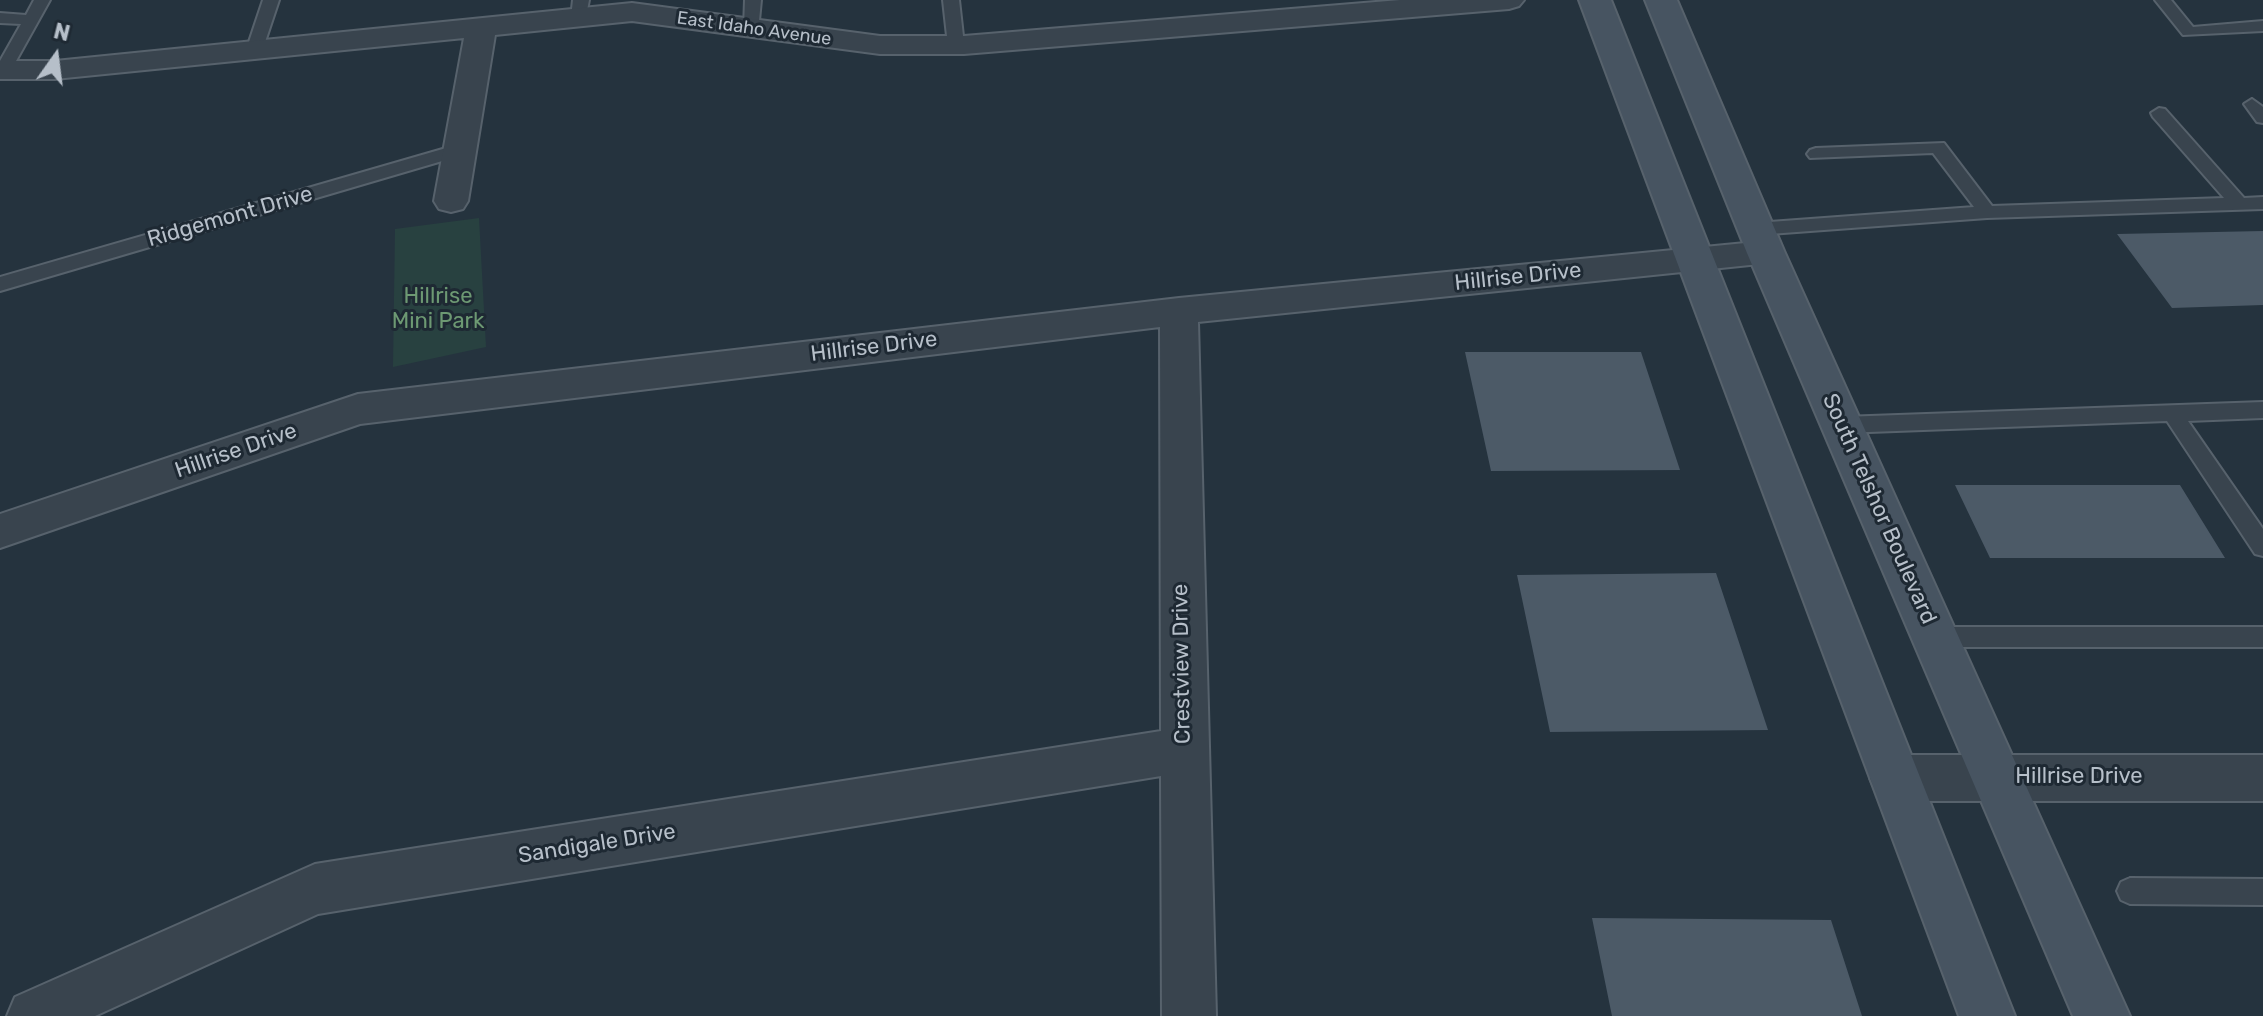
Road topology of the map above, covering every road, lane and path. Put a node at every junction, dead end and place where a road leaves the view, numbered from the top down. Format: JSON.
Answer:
{"nodes":[{"id":1,"x":42,"y":0,"type":"edge"},
{"id":2,"x":271,"y":0,"type":"edge"},
{"id":3,"x":951,"y":0,"type":"edge"},
{"id":4,"x":1509,"y":0,"type":"edge"},
{"id":5,"x":1595,"y":0,"type":"edge"},
{"id":6,"x":1661,"y":0,"type":"edge"},
{"id":7,"x":2163,"y":0,"type":"edge"},
{"id":8,"x":1332,"y":7,"type":"edge"},
{"id":9,"x":580,"y":9,"type":"edge"},
{"id":10,"x":753,"y":14,"type":"edge"},
{"id":11,"x":0,"y":18,"type":"edge"},
{"id":12,"x":31,"y":20,"type":"junction"},
{"id":13,"x":2263,"y":26,"type":"edge"},
{"id":14,"x":481,"y":28,"type":"junction"},
{"id":15,"x":956,"y":45,"type":"junction"},
{"id":16,"x":254,"y":51,"type":"junction"},
{"id":17,"x":1,"y":70,"type":"edge"},
{"id":18,"x":2159,"y":113,"type":"dead end"},
{"id":19,"x":460,"y":150,"type":"junction"},
{"id":20,"x":1816,"y":154,"type":"dead end"},
{"id":21,"x":451,"y":201,"type":"dead end"},
{"id":22,"x":2263,"y":203,"type":"edge"},
{"id":23,"x":2239,"y":204,"type":"junction"},
{"id":24,"x":1987,"y":212,"type":"junction"},
{"id":25,"x":1761,"y":241,"type":"junction"},
{"id":26,"x":1695,"y":260,"type":"junction"},
{"id":27,"x":0,"y":284,"type":"edge"},
{"id":28,"x":1179,"y":311,"type":"junction"},
{"id":29,"x":2263,"y":410,"type":"edge"},
{"id":30,"x":2172,"y":413,"type":"junction"},
{"id":31,"x":1842,"y":425,"type":"junction"},
{"id":32,"x":0,"y":531,"type":"edge"},
{"id":33,"x":2263,"y":547,"type":"edge"},
{"id":34,"x":1936,"y":637,"type":"junction"},
{"id":35,"x":2263,"y":637,"type":"edge"},
{"id":36,"x":1183,"y":750,"type":"junction"},
{"id":37,"x":1997,"y":777,"type":"junction"},
{"id":38,"x":1894,"y":778,"type":"junction"},
{"id":39,"x":2263,"y":778,"type":"edge"},
{"id":40,"x":2130,"y":891,"type":"dead end"},
{"id":41,"x":2263,"y":892,"type":"edge"},
{"id":42,"x":34,"y":1016,"type":"edge"},
{"id":43,"x":1189,"y":1016,"type":"edge"},
{"id":44,"x":1987,"y":1016,"type":"edge"},
{"id":45,"x":2102,"y":1016,"type":"edge"}],
"edges":[{"from":1,"to":12,"type":"lane"},
{"from":2,"to":16,"type":"lane"},
{"from":3,"to":15,"type":"lane"},
{"from":4,"to":8,"type":"street","name":"East Idaho Avenue"},
{"from":5,"to":26,"type":"main road"},
{"from":6,"to":25,"type":"main road","name":"South Telshor Boulevard"},
{"from":7,"to":13,"type":"lane"},
{"from":8,"to":15,"type":"street","name":"East Idaho Avenue"},
{"from":9,"to":10,"type":"street","name":"East Idaho Avenue"},
{"from":9,"to":14,"type":"street","name":"East Idaho Avenue"},
{"from":10,"to":15,"type":"street","name":"East Idaho Avenue"},
{"from":11,"to":12,"type":"lane"},
{"from":12,"to":17,"type":"lane"},
{"from":14,"to":16,"type":"street","name":"East Idaho Avenue"},
{"from":14,"to":19,"type":"street"},
{"from":16,"to":17,"type":"street","name":"East Idaho Avenue"},
{"from":18,"to":23,"type":"lane"},
{"from":19,"to":21,"type":"street"},
{"from":19,"to":27,"type":"lane","name":"Ridgemont Drive"},
{"from":20,"to":24,"type":"lane"},
{"from":22,"to":23,"type":"lane"},
{"from":23,"to":24,"type":"lane"},
{"from":24,"to":25,"type":"lane"},
{"from":25,"to":26,"type":"street","name":"Hillrise Drive"},
{"from":25,"to":31,"type":"main road","name":"South Telshor Boulevard"},
{"from":26,"to":28,"type":"street","name":"Hillrise Drive"},
{"from":26,"to":38,"type":"main road"},
{"from":28,"to":32,"type":"street","name":"Hillrise Drive"},
{"from":28,"to":36,"type":"street","name":"Crestview Drive"},
{"from":29,"to":30,"type":"lane"},
{"from":30,"to":31,"type":"lane"},
{"from":30,"to":33,"type":"lane"},
{"from":31,"to":34,"type":"main road","name":"South Telshor Boulevard"},
{"from":34,"to":35,"type":"lane"},
{"from":34,"to":37,"type":"main road","name":"South Telshor Boulevard"},
{"from":36,"to":42,"type":"street","name":"Sandigale Drive"},
{"from":36,"to":43,"type":"street","name":"Crestview Drive"},
{"from":37,"to":38,"type":"street","name":"Hillrise Drive"},
{"from":37,"to":39,"type":"street","name":"Hillrise Drive"},
{"from":37,"to":45,"type":"main road","name":"South Telshor Boulevard"},
{"from":38,"to":44,"type":"main road"},
{"from":40,"to":41,"type":"lane"}]}
